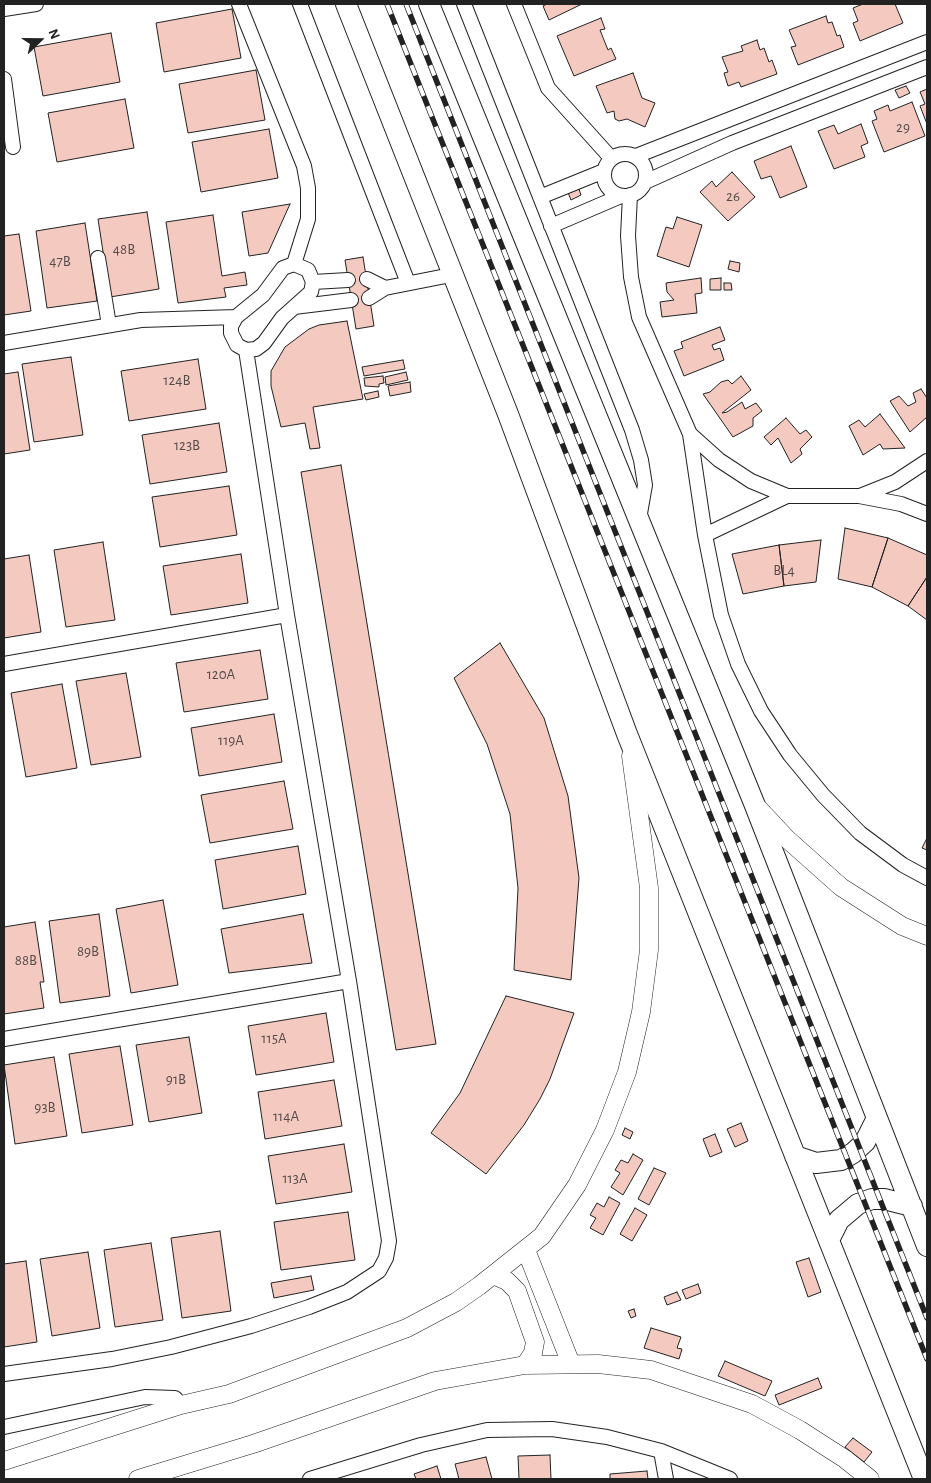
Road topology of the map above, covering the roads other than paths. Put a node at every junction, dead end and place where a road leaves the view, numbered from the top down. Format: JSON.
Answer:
{"nodes":[{"id":1,"x":36,"y":4,"type":"edge"},
{"id":2,"x":239,"y":4,"type":"edge"},
{"id":3,"x":300,"y":4,"type":"edge"},
{"id":4,"x":346,"y":4,"type":"edge"},
{"id":5,"x":429,"y":4,"type":"edge"},
{"id":6,"x":464,"y":4,"type":"edge"},
{"id":7,"x":514,"y":4,"type":"edge"},
{"id":8,"x":4,"y":10,"type":"edge"},
{"id":9,"x":927,"y":42,"type":"edge"},
{"id":10,"x":927,"y":67,"type":"edge"},
{"id":11,"x":4,"y":79,"type":"edge"},
{"id":12,"x":13,"y":147,"type":"dead end"},
{"id":13,"x":636,"y":156,"type":"junction"},
{"id":14,"x":611,"y":158,"type":"junction"},
{"id":15,"x":604,"y":171,"type":"junction"},
{"id":16,"x":645,"y":182,"type":"junction"},
{"id":17,"x":626,"y":196,"type":"junction"},
{"id":18,"x":540,"y":197,"type":"junction"},
{"id":19,"x":551,"y":226,"type":"junction"},
{"id":20,"x":98,"y":258,"type":"dead end"},
{"id":21,"x":294,"y":264,"type":"junction"},
{"id":22,"x":452,"y":274,"type":"junction"},
{"id":23,"x":366,"y":279,"type":"dead end"},
{"id":24,"x":348,"y":280,"type":"dead end"},
{"id":25,"x":313,"y":282,"type":"junction"},
{"id":26,"x":408,"y":283,"type":"junction"},
{"id":27,"x":385,"y":288,"type":"junction"},
{"id":28,"x":370,"y":298,"type":"dead end"},
{"id":29,"x":351,"y":300,"type":"dead end"},
{"id":30,"x":293,"y":307,"type":"junction"},
{"id":31,"x":236,"y":317,"type":"junction"},
{"id":32,"x":109,"y":325,"type":"junction"},
{"id":33,"x":4,"y":343,"type":"edge"},
{"id":34,"x":246,"y":350,"type":"junction"},
{"id":35,"x":690,"y":434,"type":"junction"},
{"id":36,"x":927,"y":461,"type":"edge"},
{"id":37,"x":787,"y":496,"type":"junction"},
{"id":38,"x":859,"y":496,"type":"junction"},
{"id":39,"x":927,"y":514,"type":"edge"},
{"id":40,"x":638,"y":520,"type":"junction"},
{"id":41,"x":705,"y":535,"type":"junction"},
{"id":42,"x":287,"y":615,"type":"junction"},
{"id":43,"x":4,"y":664,"type":"edge"},
{"id":44,"x":627,"y":734,"type":"junction"},
{"id":45,"x":754,"y":803,"type":"junction"},
{"id":46,"x":927,"y":878,"type":"edge"},
{"id":47,"x":927,"y":936,"type":"edge"},
{"id":48,"x":349,"y":981,"type":"junction"},
{"id":49,"x":4,"y":1039,"type":"edge"},
{"id":50,"x":877,"y":1118,"type":"junction"},
{"id":51,"x":795,"y":1156,"type":"junction"},
{"id":52,"x":912,"y":1206,"type":"junction"},
{"id":53,"x":829,"y":1240,"type":"junction"},
{"id":54,"x":927,"y":1246,"type":"edge"},
{"id":55,"x":526,"y":1250,"type":"junction"},
{"id":56,"x":493,"y":1275,"type":"junction"},
{"id":57,"x":572,"y":1364,"type":"junction"},
{"id":58,"x":525,"y":1365,"type":"junction"},
{"id":59,"x":4,"y":1374,"type":"edge"},
{"id":60,"x":181,"y":1405,"type":"junction"},
{"id":61,"x":4,"y":1427,"type":"edge"},
{"id":62,"x":661,"y":1451,"type":"junction"},
{"id":63,"x":4,"y":1461,"type":"edge"},
{"id":64,"x":170,"y":1473,"type":"edge"},
{"id":65,"x":138,"y":1479,"type":"edge"},
{"id":66,"x":310,"y":1479,"type":"edge"},
{"id":67,"x":666,"y":1479,"type":"edge"},
{"id":68,"x":730,"y":1479,"type":"edge"},
{"id":69,"x":870,"y":1479,"type":"edge"},
{"id":70,"x":924,"y":1479,"type":"edge"}],
"edges":[{"from":1,"to":8,"type":"street"},
{"from":2,"to":21,"type":"street"},
{"from":3,"to":26,"type":"street"},
{"from":4,"to":22,"type":"main road"},
{"from":5,"to":40,"type":"main road"},
{"from":6,"to":18,"type":"street"},
{"from":7,"to":14,"type":"street"},
{"from":9,"to":13,"type":"street"},
{"from":10,"to":16,"type":"street"},
{"from":11,"to":12,"type":"street"},
{"from":13,"to":14,"type":"street"},
{"from":13,"to":16,"type":"street"},
{"from":14,"to":15,"type":"street"},
{"from":15,"to":17,"type":"street"},
{"from":15,"to":18,"type":"street"},
{"from":16,"to":17,"type":"street"},
{"from":17,"to":19,"type":"street"},
{"from":17,"to":35,"type":"street"},
{"from":18,"to":19,"type":"street"},
{"from":19,"to":40,"type":"street"},
{"from":20,"to":32,"type":"street"},
{"from":21,"to":25,"type":"street"},
{"from":21,"to":31,"type":"street"},
{"from":22,"to":26,"type":"street"},
{"from":22,"to":44,"type":"main road"},
{"from":23,"to":27,"type":"street"},
{"from":24,"to":25,"type":"street"},
{"from":25,"to":30,"type":"street"},
{"from":26,"to":27,"type":"street"},
{"from":27,"to":28,"type":"street"},
{"from":29,"to":30,"type":"street"},
{"from":30,"to":34,"type":"street"},
{"from":31,"to":32,"type":"street"},
{"from":31,"to":34,"type":"street"},
{"from":32,"to":33,"type":"street"},
{"from":34,"to":42,"type":"street"},
{"from":35,"to":37,"type":"street"},
{"from":35,"to":41,"type":"street"},
{"from":36,"to":38,"type":"street"},
{"from":37,"to":38,"type":"street"},
{"from":37,"to":41,"type":"street"},
{"from":38,"to":39,"type":"street"},
{"from":40,"to":45,"type":"main road"},
{"from":41,"to":46,"type":"street"},
{"from":42,"to":43,"type":"street"},
{"from":42,"to":48,"type":"street"},
{"from":44,"to":51,"type":"main road"},
{"from":44,"to":55,"type":"street"},
{"from":45,"to":47,"type":"street"},
{"from":45,"to":50,"type":"main road"},
{"from":48,"to":49,"type":"street"},
{"from":48,"to":59,"type":"street"},
{"from":50,"to":51,"type":"main road"},
{"from":50,"to":52,"type":"main road"},
{"from":51,"to":53,"type":"main road"},
{"from":52,"to":53,"type":"main road"},
{"from":52,"to":54,"type":"main road"},
{"from":53,"to":70,"type":"main road"},
{"from":55,"to":56,"type":"street"},
{"from":55,"to":57,"type":"street"},
{"from":56,"to":58,"type":"street"},
{"from":56,"to":60,"type":"street"},
{"from":57,"to":58,"type":"street"},
{"from":57,"to":69,"type":"street"},
{"from":58,"to":64,"type":"street"},
{"from":60,"to":61,"type":"street"},
{"from":60,"to":63,"type":"street"},
{"from":62,"to":66,"type":"street"},
{"from":62,"to":67,"type":"street"},
{"from":62,"to":68,"type":"street"},
{"from":64,"to":65,"type":"street"}]}
